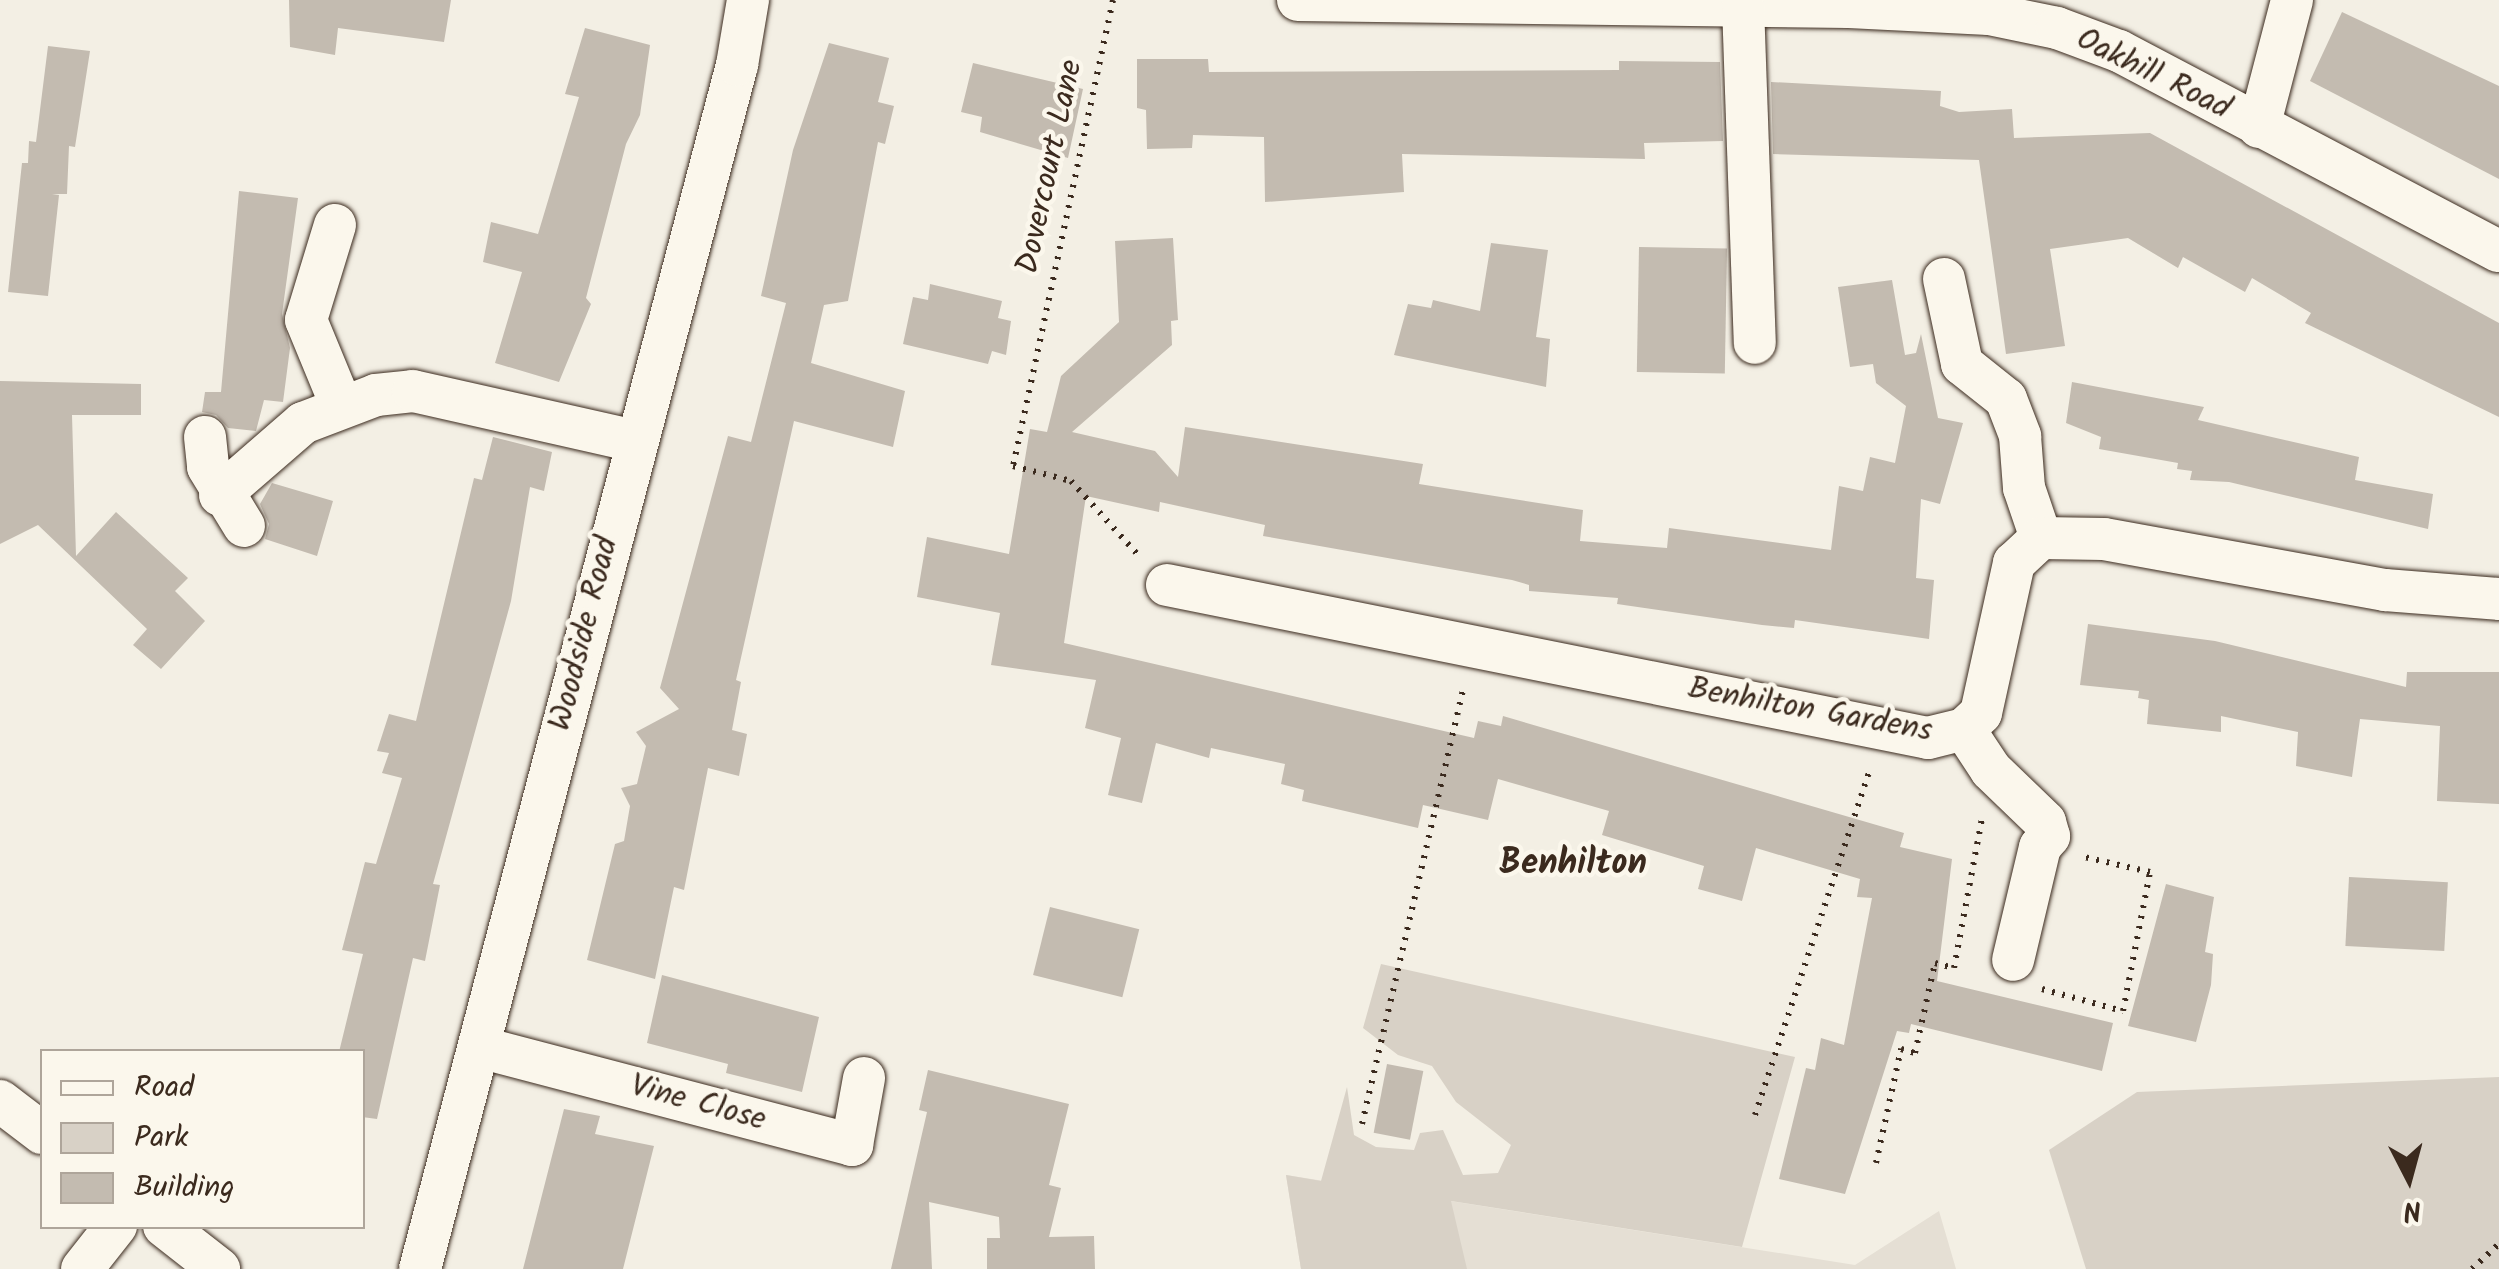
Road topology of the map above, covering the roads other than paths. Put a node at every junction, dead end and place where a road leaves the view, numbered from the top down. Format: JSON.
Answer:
{"nodes":[{"id":1,"x":748,"y":0,"type":"edge"},
{"id":2,"x":1298,"y":0,"type":"edge"},
{"id":3,"x":2292,"y":0,"type":"edge"},
{"id":4,"x":1743,"y":6,"type":"junction"},
{"id":5,"x":2258,"y":127,"type":"junction"},
{"id":6,"x":336,"y":225,"type":"dead end"},
{"id":7,"x":2499,"y":252,"type":"edge"},
{"id":8,"x":1944,"y":278,"type":"dead end"},
{"id":9,"x":1755,"y":343,"type":"dead end"},
{"id":10,"x":340,"y":405,"type":"junction"},
{"id":11,"x":205,"y":436,"type":"dead end"},
{"id":12,"x":634,"y":441,"type":"junction"},
{"id":13,"x":2041,"y":538,"type":"junction"},
{"id":14,"x":1167,"y":585,"type":"road end"},
{"id":15,"x":2499,"y":598,"type":"edge"},
{"id":16,"x":1964,"y":729,"type":"junction"},
{"id":17,"x":2021,"y":973,"type":"road end"},
{"id":18,"x":479,"y":1047,"type":"junction"},
{"id":19,"x":864,"y":1078,"type":"dead end"},
{"id":20,"x":0,"y":1101,"type":"edge"},
{"id":21,"x":40,"y":1131,"type":"edge"},
{"id":22,"x":114,"y":1229,"type":"edge"},
{"id":23,"x":168,"y":1229,"type":"edge"},
{"id":24,"x":82,"y":1269,"type":"edge"},
{"id":25,"x":219,"y":1269,"type":"edge"},
{"id":26,"x":420,"y":1269,"type":"edge"}],
"edges":[{"from":1,"to":12,"type":"street","name":"Woodside Road"},
{"from":2,"to":4,"type":"street","name":"Oakhill Road"},
{"from":3,"to":5,"type":"street"},
{"from":4,"to":5,"type":"street","name":"Oakhill Road"},
{"from":4,"to":9,"type":"street"},
{"from":5,"to":7,"type":"street","name":"Oakhill Road"},
{"from":6,"to":10,"type":"street"},
{"from":8,"to":13,"type":"street"},
{"from":10,"to":11,"type":"street"},
{"from":10,"to":12,"type":"street"},
{"from":12,"to":18,"type":"street","name":"Woodside Road"},
{"from":13,"to":15,"type":"street"},
{"from":13,"to":16,"type":"street","name":"Benhilton Gardens"},
{"from":14,"to":16,"type":"street","name":"Benhilton Gardens"},
{"from":16,"to":17,"type":"street"},
{"from":18,"to":19,"type":"street","name":"Vine Close"},
{"from":18,"to":26,"type":"street","name":"Woodside Road"},
{"from":20,"to":21,"type":"street"},
{"from":22,"to":24,"type":"street"},
{"from":23,"to":25,"type":"street"}]}
